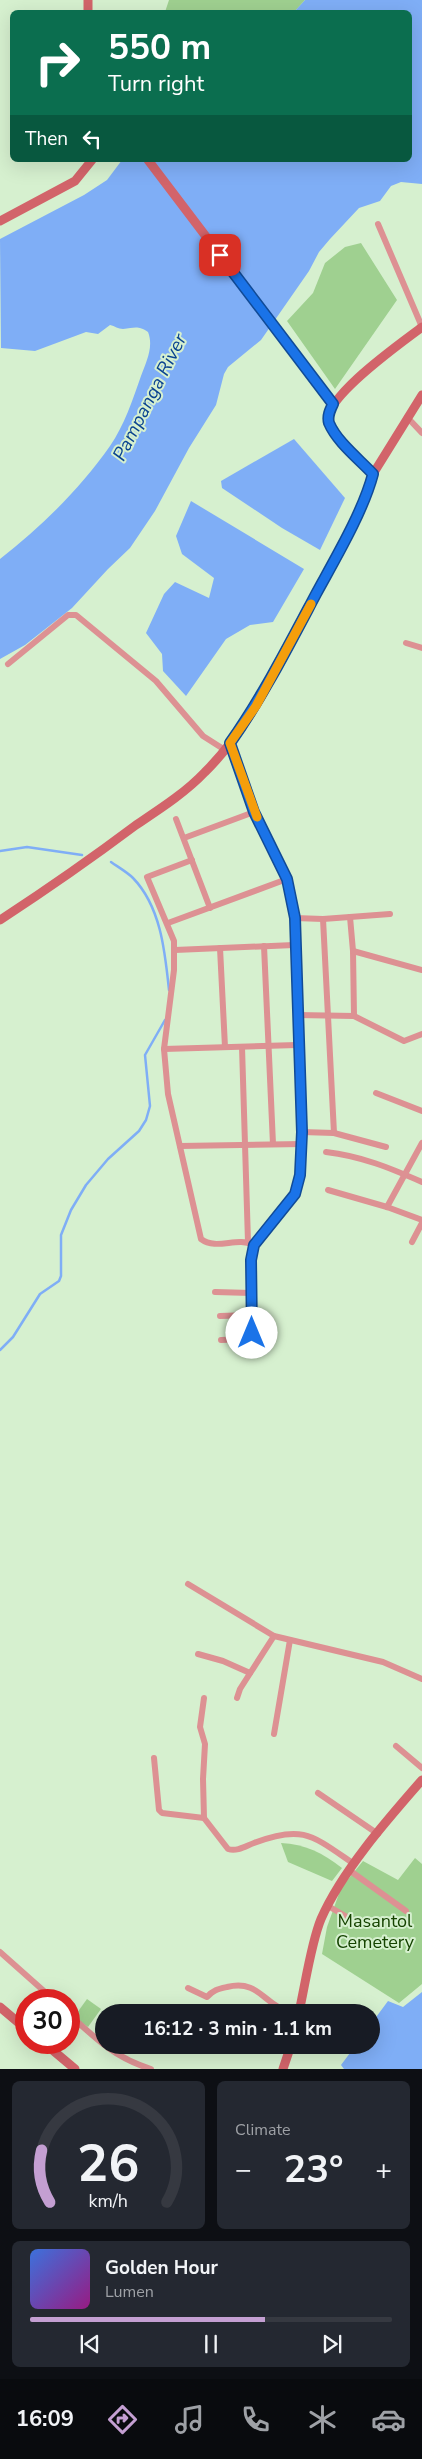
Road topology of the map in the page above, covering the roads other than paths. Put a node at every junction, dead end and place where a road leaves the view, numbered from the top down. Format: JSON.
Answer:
{"nodes":[{"id":1,"x":90,"y":162,"type":"edge"},
{"id":2,"x":149,"y":162,"type":"edge"},
{"id":3,"x":0,"y":221,"type":"edge"},
{"id":4,"x":378,"y":224,"type":"dead end"},
{"id":5,"x":422,"y":327,"type":"edge"},
{"id":6,"x":422,"y":395,"type":"edge"},
{"id":7,"x":333,"y":404,"type":"junction"},
{"id":8,"x":407,"y":417,"type":"junction"},
{"id":9,"x":422,"y":433,"type":"edge"},
{"id":10,"x":373,"y":474,"type":"junction"},
{"id":11,"x":406,"y":642,"type":"dead end"},
{"id":12,"x":422,"y":648,"type":"edge"},
{"id":13,"x":8,"y":664,"type":"dead end"},
{"id":14,"x":228,"y":746,"type":"junction"},
{"id":15,"x":254,"y":812,"type":"junction"},
{"id":16,"x":176,"y":819,"type":"dead end"},
{"id":17,"x":184,"y":838,"type":"junction"},
{"id":18,"x":192,"y":860,"type":"junction"},
{"id":19,"x":287,"y":879,"type":"junction"},
{"id":20,"x":210,"y":908,"type":"junction"},
{"id":21,"x":390,"y":914,"type":"dead end"},
{"id":22,"x":350,"y":917,"type":"junction"},
{"id":23,"x":295,"y":918,"type":"junction"},
{"id":24,"x":324,"y":919,"type":"junction"},
{"id":25,"x":0,"y":920,"type":"edge"},
{"id":26,"x":168,"y":923,"type":"junction"},
{"id":27,"x":294,"y":945,"type":"junction"},
{"id":28,"x":264,"y":946,"type":"junction"},
{"id":29,"x":220,"y":948,"type":"junction"},
{"id":30,"x":175,"y":950,"type":"junction"},
{"id":31,"x":353,"y":951,"type":"junction"},
{"id":32,"x":422,"y":970,"type":"edge"},
{"id":33,"x":329,"y":1014,"type":"junction"},
{"id":34,"x":297,"y":1015,"type":"junction"},
{"id":35,"x":354,"y":1016,"type":"junction"},
{"id":36,"x":422,"y":1034,"type":"edge"},
{"id":37,"x":297,"y":1045,"type":"junction"},
{"id":38,"x":268,"y":1046,"type":"junction"},
{"id":39,"x":225,"y":1047,"type":"junction"},
{"id":40,"x":242,"y":1047,"type":"junction"},
{"id":41,"x":164,"y":1049,"type":"junction"},
{"id":42,"x":376,"y":1093,"type":"dead end"},
{"id":43,"x":422,"y":1111,"type":"edge"},
{"id":44,"x":302,"y":1132,"type":"junction"},
{"id":45,"x":334,"y":1133,"type":"junction"},
{"id":46,"x":422,"y":1143,"type":"edge"},
{"id":47,"x":273,"y":1144,"type":"junction"},
{"id":48,"x":302,"y":1144,"type":"junction"},
{"id":49,"x":247,"y":1145,"type":"junction"},
{"id":50,"x":180,"y":1146,"type":"junction"},
{"id":51,"x":386,"y":1147,"type":"dead end"},
{"id":52,"x":326,"y":1152,"type":"dead end"},
{"id":53,"x":404,"y":1174,"type":"junction"},
{"id":54,"x":422,"y":1182,"type":"edge"},
{"id":55,"x":328,"y":1190,"type":"dead end"},
{"id":56,"x":387,"y":1207,"type":"junction"},
{"id":57,"x":422,"y":1222,"type":"edge"},
{"id":58,"x":412,"y":1242,"type":"dead end"},
{"id":59,"x":251,"y":1244,"type":"junction"},
{"id":60,"x":215,"y":1292,"type":"dead end"},
{"id":61,"x":251,"y":1293,"type":"junction"},
{"id":62,"x":252,"y":1315,"type":"junction"},
{"id":63,"x":220,"y":1316,"type":"dead end"},
{"id":64,"x":221,"y":1340,"type":"dead end"},
{"id":65,"x":188,"y":1584,"type":"dead end"},
{"id":66,"x":274,"y":1636,"type":"junction"},
{"id":67,"x":290,"y":1640,"type":"junction"},
{"id":68,"x":198,"y":1654,"type":"dead end"},
{"id":69,"x":250,"y":1673,"type":"junction"},
{"id":70,"x":422,"y":1679,"type":"edge"},
{"id":71,"x":204,"y":1698,"type":"dead end"},
{"id":72,"x":237,"y":1698,"type":"dead end"},
{"id":73,"x":274,"y":1734,"type":"dead end"},
{"id":74,"x":396,"y":1746,"type":"dead end"},
{"id":75,"x":154,"y":1758,"type":"dead end"},
{"id":76,"x":422,"y":1768,"type":"edge"},
{"id":77,"x":422,"y":1780,"type":"edge"},
{"id":78,"x":318,"y":1793,"type":"dead end"},
{"id":79,"x":204,"y":1818,"type":"junction"},
{"id":80,"x":378,"y":1834,"type":"junction"},
{"id":81,"x":352,"y":1867,"type":"junction"},
{"id":82,"x":328,"y":1906,"type":"junction"},
{"id":83,"x":406,"y":1911,"type":"dead end"},
{"id":84,"x":361,"y":1925,"type":"dead end"},
{"id":85,"x":0,"y":1952,"type":"edge"},
{"id":86,"x":188,"y":1988,"type":"dead end"},
{"id":87,"x":42,"y":1989,"type":"edge"},
{"id":88,"x":275,"y":2004,"type":"edge"},
{"id":89,"x":301,"y":2004,"type":"edge"},
{"id":90,"x":0,"y":2007,"type":"edge"},
{"id":91,"x":15,"y":2020,"type":"edge"},
{"id":92,"x":80,"y":2024,"type":"edge"},
{"id":93,"x":57,"y":2054,"type":"edge"},
{"id":94,"x":288,"y":2054,"type":"edge"},
{"id":95,"x":75,"y":2069,"type":"edge"},
{"id":96,"x":151,"y":2069,"type":"edge"},
{"id":97,"x":283,"y":2069,"type":"edge"}],
"edges":[{"from":1,"to":3,"type":"main road"},
{"from":2,"to":7,"type":"main road"},
{"from":4,"to":5,"type":"street"},
{"from":5,"to":7,"type":"main road"},
{"from":6,"to":8,"type":"main road"},
{"from":7,"to":10,"type":"main road"},
{"from":8,"to":9,"type":"street"},
{"from":8,"to":10,"type":"main road"},
{"from":10,"to":14,"type":"main road"},
{"from":11,"to":12,"type":"street"},
{"from":13,"to":14,"type":"street"},
{"from":14,"to":15,"type":"street"},
{"from":14,"to":25,"type":"main road"},
{"from":15,"to":17,"type":"street"},
{"from":15,"to":19,"type":"street"},
{"from":16,"to":17,"type":"street"},
{"from":17,"to":18,"type":"street"},
{"from":18,"to":20,"type":"street"},
{"from":18,"to":26,"type":"street"},
{"from":19,"to":20,"type":"street"},
{"from":19,"to":23,"type":"street"},
{"from":20,"to":26,"type":"street"},
{"from":21,"to":22,"type":"street"},
{"from":22,"to":24,"type":"street"},
{"from":22,"to":31,"type":"street"},
{"from":23,"to":24,"type":"street"},
{"from":23,"to":27,"type":"street"},
{"from":24,"to":33,"type":"street"},
{"from":26,"to":30,"type":"street"},
{"from":27,"to":28,"type":"street"},
{"from":27,"to":34,"type":"street"},
{"from":28,"to":29,"type":"street"},
{"from":28,"to":38,"type":"street"},
{"from":29,"to":30,"type":"street"},
{"from":29,"to":39,"type":"street"},
{"from":30,"to":41,"type":"street"},
{"from":31,"to":32,"type":"street"},
{"from":31,"to":35,"type":"street"},
{"from":33,"to":34,"type":"street"},
{"from":33,"to":35,"type":"street"},
{"from":33,"to":45,"type":"street"},
{"from":34,"to":37,"type":"street"},
{"from":35,"to":36,"type":"street"},
{"from":37,"to":38,"type":"street"},
{"from":37,"to":44,"type":"street"},
{"from":38,"to":40,"type":"street"},
{"from":38,"to":47,"type":"street"},
{"from":39,"to":40,"type":"street"},
{"from":39,"to":41,"type":"street"},
{"from":40,"to":49,"type":"street"},
{"from":41,"to":50,"type":"street"},
{"from":42,"to":43,"type":"street"},
{"from":44,"to":45,"type":"street"},
{"from":44,"to":48,"type":"street"},
{"from":45,"to":51,"type":"street"},
{"from":46,"to":53,"type":"street"},
{"from":47,"to":48,"type":"street"},
{"from":47,"to":49,"type":"street"},
{"from":48,"to":59,"type":"street"},
{"from":49,"to":50,"type":"street"},
{"from":49,"to":59,"type":"street"},
{"from":50,"to":59,"type":"street"},
{"from":52,"to":53,"type":"street"},
{"from":53,"to":54,"type":"street"},
{"from":53,"to":56,"type":"street"},
{"from":55,"to":56,"type":"street"},
{"from":56,"to":57,"type":"street"},
{"from":57,"to":58,"type":"street"},
{"from":59,"to":61,"type":"street"},
{"from":60,"to":61,"type":"street"},
{"from":61,"to":62,"type":"street"},
{"from":62,"to":63,"type":"street"},
{"from":62,"to":64,"type":"street"},
{"from":65,"to":66,"type":"street"},
{"from":66,"to":67,"type":"street"},
{"from":66,"to":69,"type":"street"},
{"from":67,"to":70,"type":"street"},
{"from":67,"to":73,"type":"street"},
{"from":68,"to":69,"type":"street"},
{"from":69,"to":72,"type":"street"},
{"from":71,"to":79,"type":"street"},
{"from":74,"to":76,"type":"street"},
{"from":75,"to":79,"type":"street"},
{"from":77,"to":80,"type":"main road"},
{"from":78,"to":80,"type":"street"},
{"from":79,"to":81,"type":"street"},
{"from":80,"to":81,"type":"main road"},
{"from":81,"to":82,"type":"main road"},
{"from":81,"to":83,"type":"street"},
{"from":82,"to":84,"type":"street"},
{"from":82,"to":89,"type":"main road"},
{"from":85,"to":87,"type":"street"},
{"from":86,"to":88,"type":"street"},
{"from":90,"to":91,"type":"main road"},
{"from":92,"to":96,"type":"street"},
{"from":93,"to":95,"type":"main road"},
{"from":94,"to":97,"type":"main road"}]}
